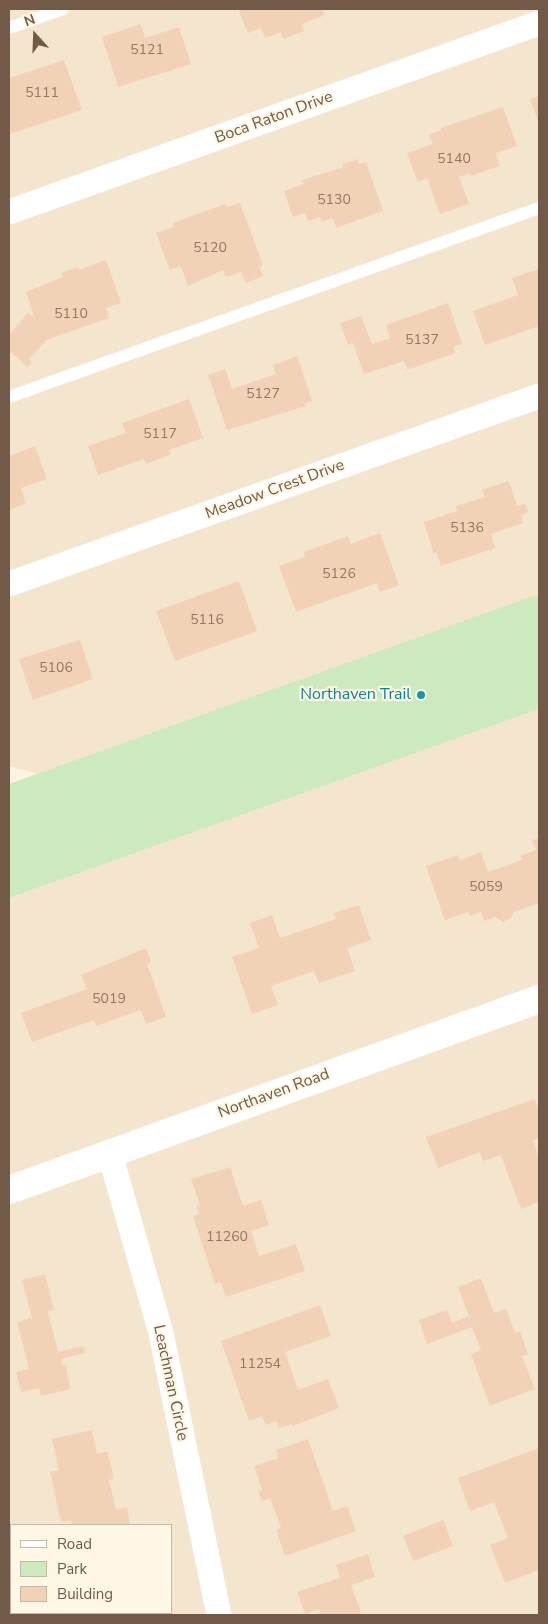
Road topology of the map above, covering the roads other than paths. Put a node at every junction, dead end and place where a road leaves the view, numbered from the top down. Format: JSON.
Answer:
{"nodes":[{"id":1,"x":63,"y":9,"type":"edge"},
{"id":2,"x":539,"y":23,"type":"edge"},
{"id":3,"x":9,"y":28,"type":"edge"},
{"id":4,"x":539,"y":208,"type":"edge"},
{"id":5,"x":9,"y":212,"type":"edge"},
{"id":6,"x":9,"y":396,"type":"edge"},
{"id":7,"x":539,"y":396,"type":"edge"},
{"id":8,"x":10,"y":584,"type":"edge"},
{"id":9,"x":539,"y":999,"type":"edge"},
{"id":10,"x":110,"y":1154,"type":"junction"},
{"id":11,"x":9,"y":1190,"type":"edge"},
{"id":12,"x":218,"y":1615,"type":"edge"}],
"edges":[{"from":1,"to":3,"type":"lane"},
{"from":2,"to":5,"type":"street","name":"Boca Raton Drive"},
{"from":4,"to":6,"type":"lane"},
{"from":7,"to":8,"type":"street","name":"Meadow Crest Drive"},
{"from":9,"to":10,"type":"street","name":"Northaven Road"},
{"from":10,"to":11,"type":"street","name":"Northaven Road"},
{"from":10,"to":12,"type":"street","name":"Leachman Circle"}]}
